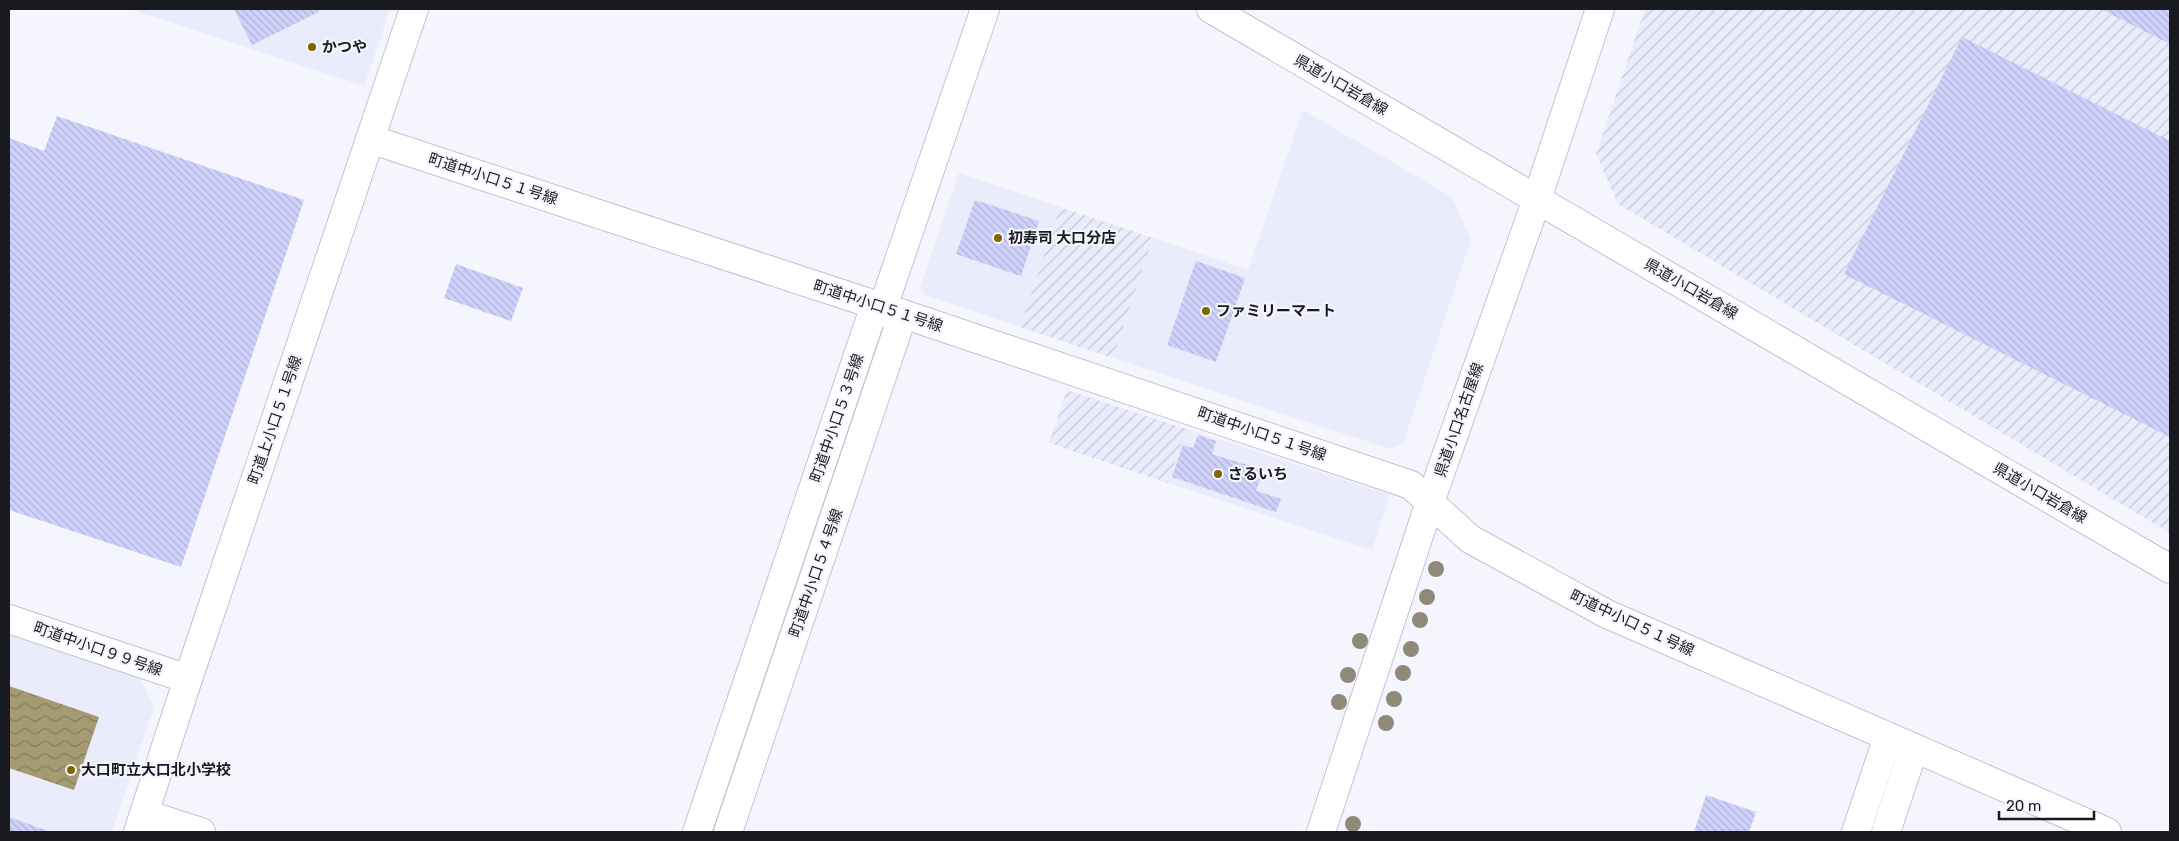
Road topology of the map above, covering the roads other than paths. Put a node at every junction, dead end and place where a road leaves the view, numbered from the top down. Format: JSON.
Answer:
{"nodes":[{"id":1,"x":414,"y":9,"type":"edge"},
{"id":2,"x":985,"y":9,"type":"edge"},
{"id":3,"x":1211,"y":9,"type":"edge"},
{"id":4,"x":1600,"y":9,"type":"edge"},
{"id":5,"x":370,"y":139,"type":"junction"},
{"id":6,"x":1537,"y":199,"type":"junction"},
{"id":7,"x":893,"y":311,"type":"junction"},
{"id":8,"x":1430,"y":502,"type":"junction"},
{"id":9,"x":2170,"y":569,"type":"edge"},
{"id":10,"x":9,"y":619,"type":"edge"},
{"id":11,"x":188,"y":679,"type":"junction"},
{"id":12,"x":1888,"y":737,"type":"junction"},
{"id":13,"x":1914,"y":748,"type":"junction"},
{"id":14,"x":142,"y":823,"type":"edge"},
{"id":15,"x":201,"y":832,"type":"edge"},
{"id":16,"x":697,"y":832,"type":"edge"},
{"id":17,"x":728,"y":832,"type":"edge"},
{"id":18,"x":1321,"y":832,"type":"edge"},
{"id":19,"x":1856,"y":832,"type":"edge"},
{"id":20,"x":1886,"y":832,"type":"edge"},
{"id":21,"x":2107,"y":832,"type":"edge"}],
"edges":[{"from":1,"to":5,"type":"street","name":"町道上小口５１号線"},
{"from":2,"to":7,"type":"street","name":"町道中小口５３号線"},
{"from":3,"to":6,"type":"street","name":"県道小口岩倉線"},
{"from":4,"to":6,"type":"street","name":"県道小口名古屋線"},
{"from":5,"to":7,"type":"street","name":"町道中小口５１号線"},
{"from":5,"to":11,"type":"street","name":"町道上小口５１号線"},
{"from":6,"to":8,"type":"street","name":"県道小口名古屋線"},
{"from":6,"to":9,"type":"street","name":"県道小口岩倉線"},
{"from":7,"to":8,"type":"street","name":"町道中小口５１号線"},
{"from":7,"to":16,"type":"street","name":"町道中小口５３号線"},
{"from":7,"to":17,"type":"street","name":"町道中小口５４号線"},
{"from":8,"to":12,"type":"street","name":"町道中小口５１号線"},
{"from":8,"to":18,"type":"street","name":"県道小口名古屋線"},
{"from":10,"to":11,"type":"street","name":"町道中小口９９号線"},
{"from":11,"to":14,"type":"street","name":"町道上小口５１号線"},
{"from":12,"to":13,"type":"street","name":"町道中小口５１号線"},
{"from":12,"to":19,"type":"street"},
{"from":13,"to":20,"type":"street"},
{"from":13,"to":21,"type":"street","name":"町道中小口５１号線"},
{"from":14,"to":15,"type":"street"}]}
